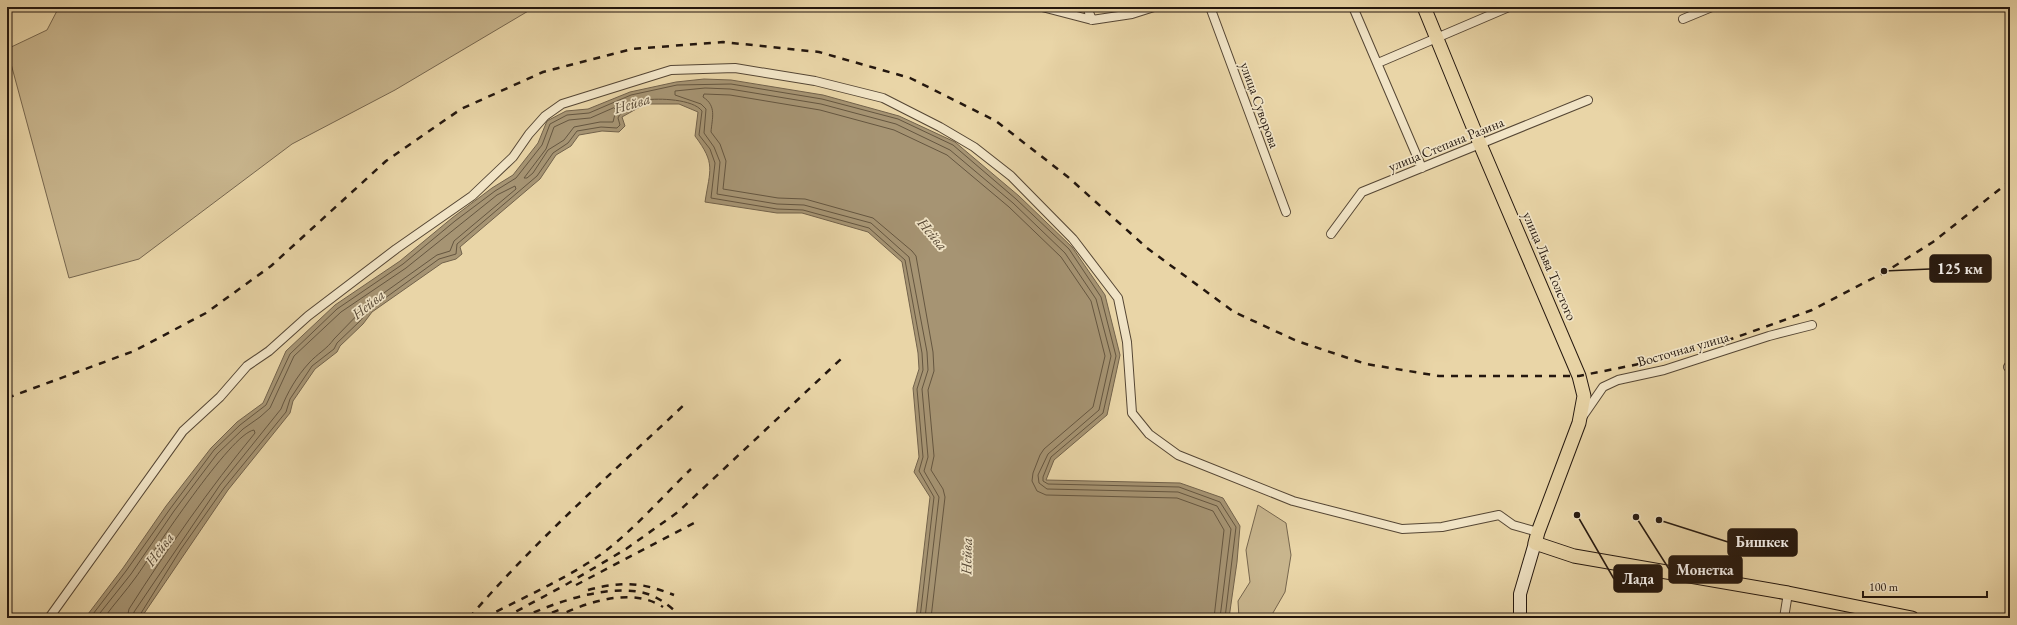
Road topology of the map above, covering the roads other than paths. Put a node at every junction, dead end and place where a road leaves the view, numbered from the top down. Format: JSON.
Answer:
{"nodes":[{"id":1,"x":1042,"y":7,"type":"edge"},
{"id":2,"x":1087,"y":7,"type":"edge"},
{"id":3,"x":1154,"y":7,"type":"edge"},
{"id":4,"x":1210,"y":7,"type":"edge"},
{"id":5,"x":1353,"y":7,"type":"edge"},
{"id":6,"x":1424,"y":7,"type":"edge"},
{"id":7,"x":1509,"y":7,"type":"edge"},
{"id":8,"x":1712,"y":7,"type":"edge"},
{"id":9,"x":1683,"y":19,"type":"dead end"},
{"id":10,"x":1092,"y":20,"type":"junction"},
{"id":11,"x":1437,"y":38,"type":"junction"},
{"id":12,"x":1378,"y":63,"type":"junction"},
{"id":13,"x":1588,"y":100,"type":"dead end"},
{"id":14,"x":1480,"y":144,"type":"junction"},
{"id":15,"x":1422,"y":168,"type":"junction"},
{"id":16,"x":1286,"y":212,"type":"dead end"},
{"id":17,"x":1331,"y":234,"type":"dead end"},
{"id":18,"x":1812,"y":325,"type":"dead end"},
{"id":19,"x":1579,"y":424,"type":"junction"},
{"id":20,"x":1536,"y":538,"type":"junction"},
{"id":21,"x":1788,"y":593,"type":"junction"},
{"id":22,"x":49,"y":618,"type":"edge"},
{"id":23,"x":1520,"y":618,"type":"edge"},
{"id":24,"x":1784,"y":618,"type":"edge"},
{"id":25,"x":1912,"y":618,"type":"edge"}],
"edges":[{"from":1,"to":10,"type":"street"},
{"from":2,"to":10,"type":"street"},
{"from":3,"to":10,"type":"street"},
{"from":4,"to":16,"type":"street","name":"улица Суворова"},
{"from":5,"to":12,"type":"street"},
{"from":6,"to":11,"type":"main road","name":"улица Льва Толстого"},
{"from":7,"to":11,"type":"street"},
{"from":8,"to":9,"type":"street"},
{"from":11,"to":12,"type":"street"},
{"from":11,"to":14,"type":"main road","name":"улица Льва Толстого"},
{"from":12,"to":15,"type":"street"},
{"from":13,"to":14,"type":"street","name":"улица Степана Разина"},
{"from":14,"to":15,"type":"street","name":"улица Степана Разина"},
{"from":14,"to":19,"type":"main road","name":"улица Льва Толстого"},
{"from":15,"to":17,"type":"street","name":"улица Степана Разина"},
{"from":18,"to":19,"type":"street","name":"Восточная улица"},
{"from":19,"to":20,"type":"main road","name":"улица Льва Толстого"},
{"from":20,"to":21,"type":"main road"},
{"from":20,"to":22,"type":"street"},
{"from":20,"to":23,"type":"main road"},
{"from":21,"to":24,"type":"street"},
{"from":21,"to":25,"type":"main road"}]}
